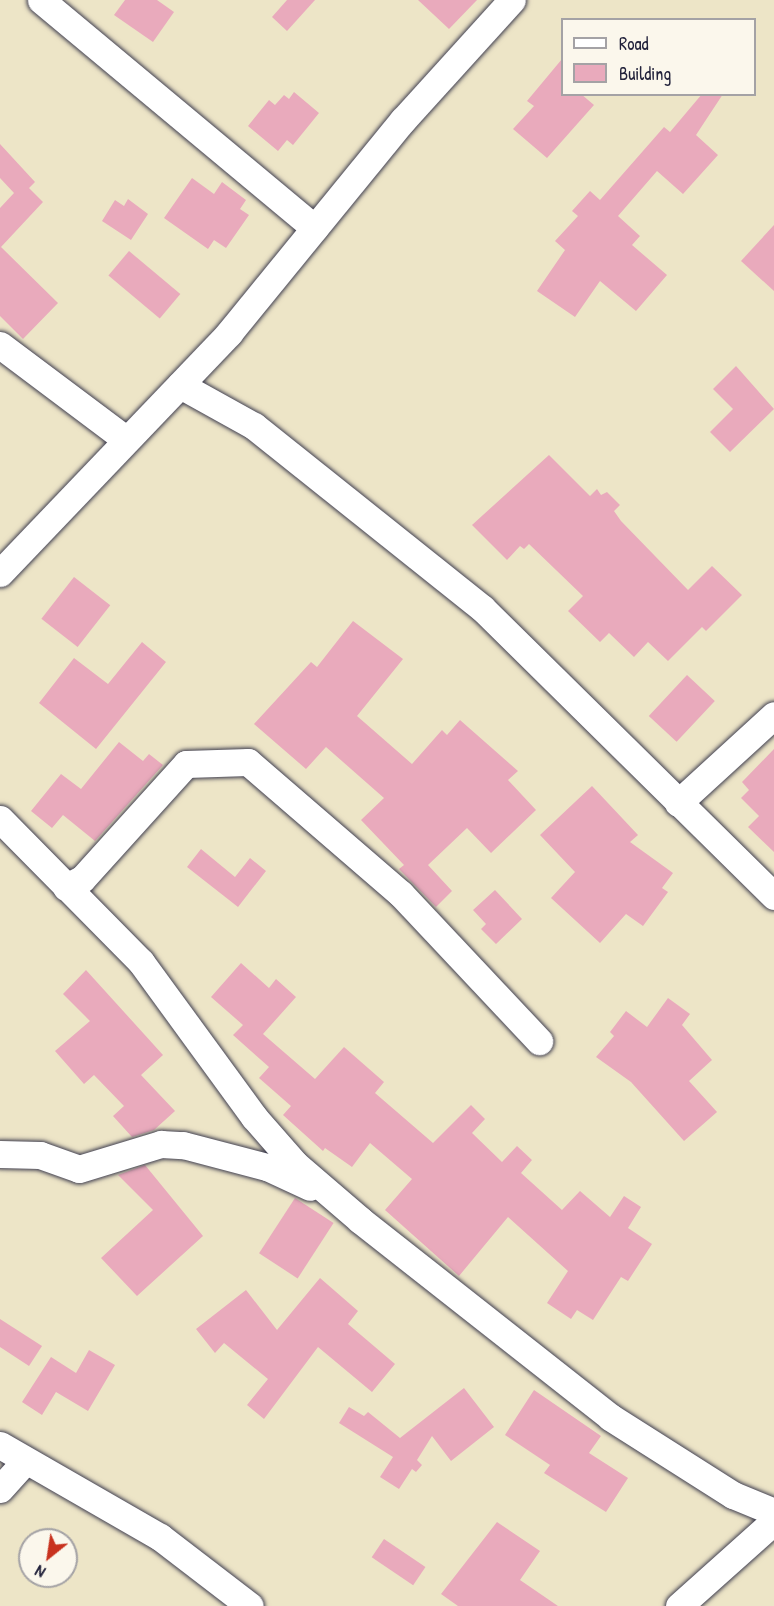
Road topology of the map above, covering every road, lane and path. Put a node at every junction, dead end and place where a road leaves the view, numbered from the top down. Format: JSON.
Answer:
{"nodes":[{"id":1,"x":41,"y":0,"type":"edge"},
{"id":2,"x":512,"y":0,"type":"edge"},
{"id":3,"x":315,"y":228,"type":"junction"},
{"id":4,"x":0,"y":345,"type":"edge"},
{"id":5,"x":180,"y":385,"type":"junction"},
{"id":6,"x":125,"y":439,"type":"junction"},
{"id":7,"x":0,"y":573,"type":"edge"},
{"id":8,"x":774,"y":715,"type":"edge"},
{"id":9,"x":678,"y":802,"type":"junction"},
{"id":10,"x":0,"y":819,"type":"edge"},
{"id":11,"x":66,"y":887,"type":"junction"},
{"id":12,"x":774,"y":896,"type":"edge"},
{"id":13,"x":539,"y":1041,"type":"dead end"},
{"id":14,"x":0,"y":1154,"type":"edge"},
{"id":15,"x":336,"y":1199,"type":"junction"},
{"id":16,"x":0,"y":1445,"type":"edge"},
{"id":17,"x":24,"y":1461,"type":"junction"},
{"id":18,"x":0,"y":1489,"type":"edge"},
{"id":19,"x":774,"y":1512,"type":"edge"},
{"id":20,"x":774,"y":1521,"type":"edge"},
{"id":21,"x":250,"y":1606,"type":"edge"},
{"id":22,"x":680,"y":1606,"type":"edge"}],
"edges":[{"from":1,"to":3,"type":"street"},
{"from":2,"to":3,"type":"street"},
{"from":3,"to":5,"type":"street"},
{"from":4,"to":6,"type":"street"},
{"from":5,"to":6,"type":"street"},
{"from":5,"to":9,"type":"street"},
{"from":6,"to":7,"type":"street"},
{"from":8,"to":9,"type":"street"},
{"from":9,"to":12,"type":"street"},
{"from":10,"to":11,"type":"street"},
{"from":11,"to":13,"type":"street"},
{"from":11,"to":15,"type":"street"},
{"from":14,"to":15,"type":"street"},
{"from":15,"to":19,"type":"street"},
{"from":16,"to":17,"type":"street"},
{"from":17,"to":18,"type":"street"},
{"from":17,"to":21,"type":"street"},
{"from":20,"to":22,"type":"street"}]}
